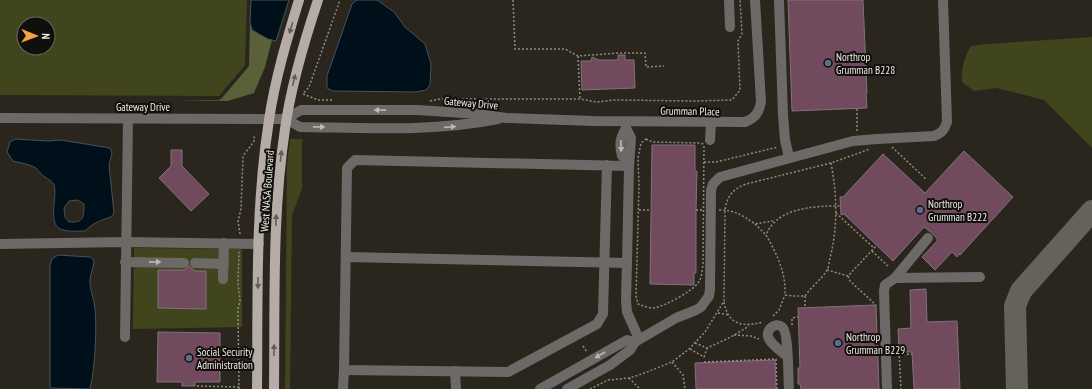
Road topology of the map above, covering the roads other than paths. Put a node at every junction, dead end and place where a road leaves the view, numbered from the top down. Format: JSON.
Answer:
{"nodes":[{"id":1,"x":299,"y":0,"type":"edge"},
{"id":2,"x":318,"y":0,"type":"edge"},
{"id":3,"x":729,"y":0,"type":"edge"},
{"id":4,"x":755,"y":0,"type":"edge"},
{"id":5,"x":779,"y":0,"type":"edge"},
{"id":6,"x":943,"y":0,"type":"edge"},
{"id":7,"x":730,"y":27,"type":"dead end"},
{"id":8,"x":0,"y":118,"type":"edge"},
{"id":9,"x":506,"y":118,"type":"junction"},
{"id":10,"x":128,"y":119,"type":"junction"},
{"id":11,"x":269,"y":119,"type":"junction"},
{"id":12,"x":286,"y":119,"type":"junction"},
{"id":13,"x":711,"y":123,"type":"junction"},
{"id":14,"x":626,"y":125,"type":"junction"},
{"id":15,"x":710,"y":140,"type":"dead end"},
{"id":16,"x":789,"y":157,"type":"junction"},
{"id":17,"x":629,"y":163,"type":"junction"},
{"id":18,"x":606,"y":165,"type":"junction"},
{"id":19,"x":928,"y":238,"type":"dead end"},
{"id":20,"x":125,"y":242,"type":"junction"},
{"id":21,"x":224,"y":243,"type":"junction"},
{"id":22,"x":0,"y":244,"type":"edge"},
{"id":23,"x":259,"y":244,"type":"junction"},
{"id":24,"x":346,"y":257,"type":"junction"},
{"id":25,"x":125,"y":262,"type":"junction"},
{"id":26,"x":604,"y":262,"type":"junction"},
{"id":27,"x":184,"y":263,"type":"dead end"},
{"id":28,"x":195,"y":263,"type":"dead end"},
{"id":29,"x":627,"y":263,"type":"junction"},
{"id":30,"x":224,"y":264,"type":"junction"},
{"id":31,"x":980,"y":277,"type":"dead end"},
{"id":32,"x":223,"y":278,"type":"dead end"},
{"id":33,"x":895,"y":278,"type":"junction"},
{"id":34,"x":125,"y":337,"type":"dead end"},
{"id":35,"x":637,"y":340,"type":"junction"},
{"id":36,"x":787,"y":356,"type":"dead end"},
{"id":37,"x":344,"y":370,"type":"junction"},
{"id":38,"x":455,"y":371,"type":"junction"},
{"id":39,"x":257,"y":389,"type":"edge"},
{"id":40,"x":274,"y":389,"type":"edge"},
{"id":41,"x":343,"y":389,"type":"edge"},
{"id":42,"x":456,"y":389,"type":"edge"},
{"id":43,"x":540,"y":389,"type":"edge"},
{"id":44,"x":567,"y":389,"type":"edge"},
{"id":45,"x":789,"y":389,"type":"edge"},
{"id":46,"x":887,"y":389,"type":"edge"}],
"edges":[{"from":1,"to":11,"type":"main road","name":"West NASA Boulevard","one_way":true},
{"from":12,"to":2,"type":"main road","name":"West NASA Boulevard","one_way":true},
{"from":3,"to":7,"type":"street"},
{"from":4,"to":13,"type":"street","name":"Grumman Place"},
{"from":5,"to":16,"type":"street"},
{"from":6,"to":16,"type":"street"},
{"from":8,"to":10,"type":"street","name":"Gateway Drive"},
{"from":12,"to":9,"type":"street","name":"Gateway Drive","one_way":true},
{"from":9,"to":12,"type":"street","name":"Gateway Drive","one_way":true},
{"from":9,"to":14,"type":"street","name":"Grumman Place"},
{"from":10,"to":11,"type":"street","name":"Gateway Drive"},
{"from":10,"to":20,"type":"street"},
{"from":11,"to":12,"type":"street","name":"Gateway Drive"},
{"from":11,"to":23,"type":"main road","name":"West NASA Boulevard"},
{"from":40,"to":12,"type":"main road","name":"West NASA Boulevard","one_way":true},
{"from":13,"to":14,"type":"street","name":"Grumman Place"},
{"from":13,"to":15,"type":"street"},
{"from":14,"to":17,"type":"street"},
{"from":16,"to":35,"type":"street"},
{"from":17,"to":18,"type":"street"},
{"from":17,"to":29,"type":"street"},
{"from":18,"to":24,"type":"street"},
{"from":18,"to":26,"type":"street"},
{"from":19,"to":33,"type":"street"},
{"from":20,"to":21,"type":"street"},
{"from":20,"to":22,"type":"street"},
{"from":20,"to":25,"type":"street"},
{"from":21,"to":23,"type":"street"},
{"from":21,"to":30,"type":"street"},
{"from":23,"to":39,"type":"main road","name":"West NASA Boulevard","one_way":true},
{"from":24,"to":26,"type":"street"},
{"from":24,"to":37,"type":"street"},
{"from":25,"to":27,"type":"street","one_way":true},
{"from":25,"to":34,"type":"street"},
{"from":26,"to":29,"type":"street"},
{"from":26,"to":38,"type":"street"},
{"from":28,"to":30,"type":"street"},
{"from":29,"to":35,"type":"street"},
{"from":30,"to":32,"type":"street"},
{"from":31,"to":33,"type":"street"},
{"from":33,"to":46,"type":"street"},
{"from":35,"to":43,"type":"street","one_way":true},
{"from":35,"to":44,"type":"street"},
{"from":36,"to":45,"type":"street"},
{"from":37,"to":38,"type":"street"},
{"from":37,"to":41,"type":"street"},
{"from":38,"to":42,"type":"street"}]}
